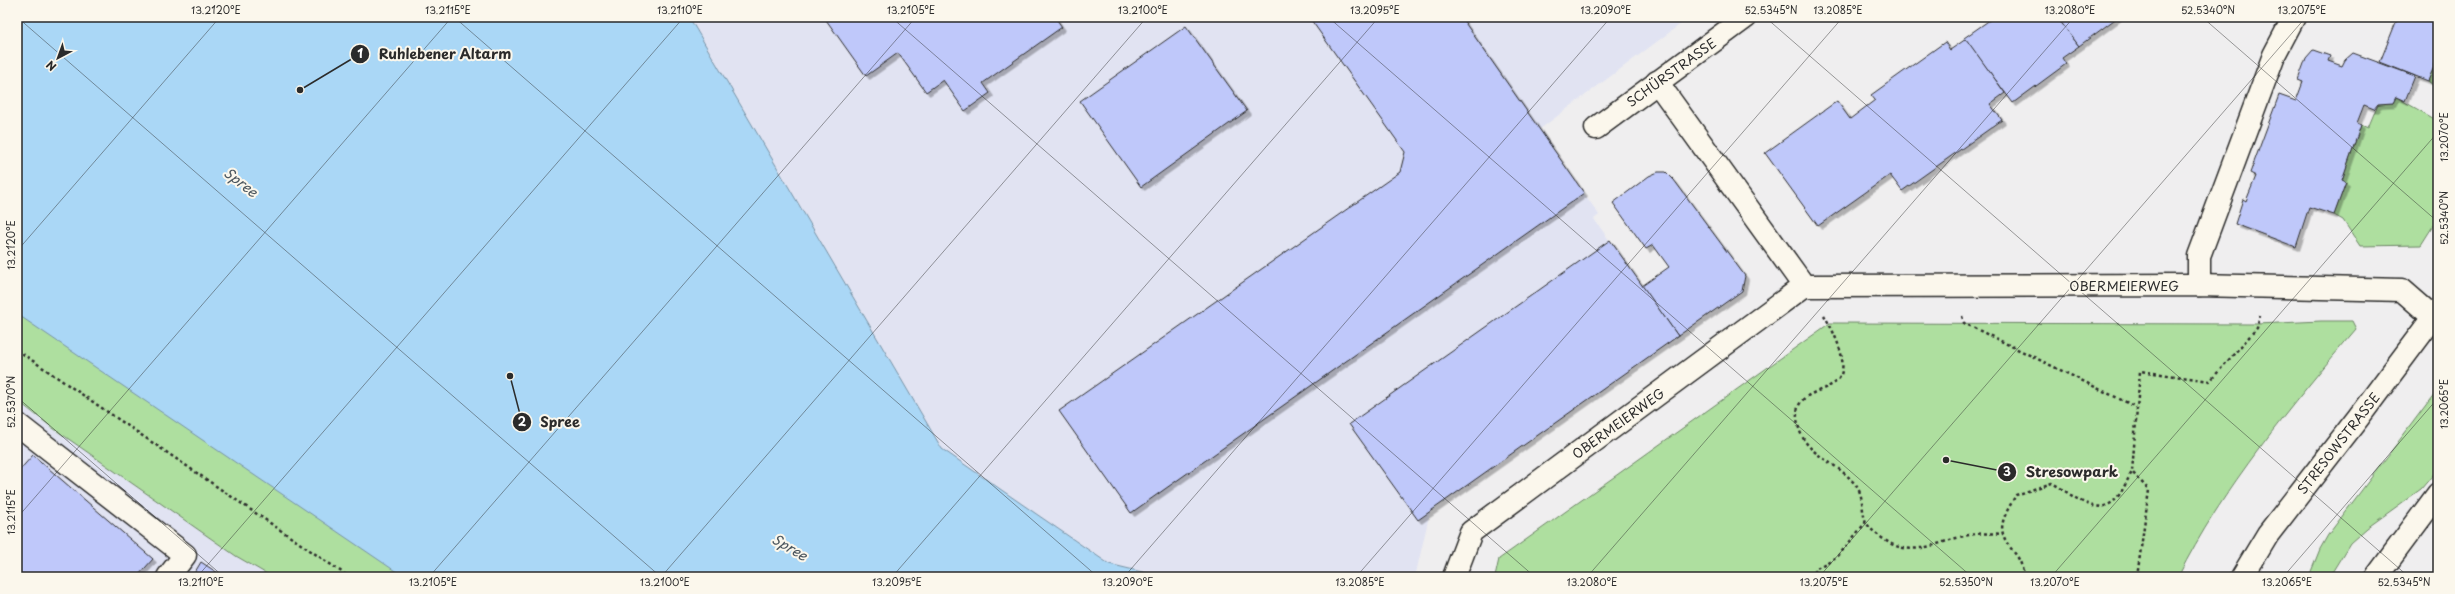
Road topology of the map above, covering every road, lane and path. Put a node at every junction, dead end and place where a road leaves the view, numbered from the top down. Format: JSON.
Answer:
{"nodes":[{"id":1,"x":1746,"y":17,"type":"edge"},
{"id":2,"x":2294,"y":17,"type":"edge"},
{"id":3,"x":1657,"y":82,"type":"junction"},
{"id":4,"x":1596,"y":128,"type":"dead end"},
{"id":5,"x":2198,"y":285,"type":"junction"},
{"id":6,"x":1804,"y":286,"type":"junction"},
{"id":7,"x":1823,"y":314,"type":"dead end"},
{"id":8,"x":1961,"y":314,"type":"dead end"},
{"id":9,"x":2261,"y":314,"type":"dead end"},
{"id":10,"x":2436,"y":314,"type":"edge"},
{"id":11,"x":17,"y":350,"type":"edge"},
{"id":12,"x":2136,"y":407,"type":"junction"},
{"id":13,"x":17,"y":424,"type":"edge"},
{"id":14,"x":2132,"y":472,"type":"junction"},
{"id":15,"x":2438,"y":494,"type":"edge"},
{"id":16,"x":1866,"y":522,"type":"junction"},
{"id":17,"x":2003,"y":534,"type":"junction"},
{"id":18,"x":2377,"y":576,"type":"dead end"},
{"id":19,"x":168,"y":577,"type":"edge"},
{"id":20,"x":349,"y":577,"type":"edge"},
{"id":21,"x":1454,"y":577,"type":"edge"},
{"id":22,"x":1809,"y":577,"type":"edge"},
{"id":23,"x":2023,"y":577,"type":"edge"},
{"id":24,"x":2137,"y":577,"type":"edge"},
{"id":25,"x":2242,"y":577,"type":"edge"}],
"edges":[{"from":1,"to":3,"type":"street","name":"SCHÜRSTRASSE"},
{"from":2,"to":5,"type":"street"},
{"from":3,"to":4,"type":"street","name":"SCHÜRSTRASSE"},
{"from":3,"to":6,"type":"street"},
{"from":5,"to":6,"type":"street","name":"OBERMEIERWEG"},
{"from":5,"to":10,"type":"street","name":"OBERMEIERWEG"},
{"from":6,"to":21,"type":"street","name":"OBERMEIERWEG"},
{"from":7,"to":16,"type":"path"},
{"from":8,"to":12,"type":"path"},
{"from":9,"to":12,"type":"path"},
{"from":10,"to":25,"type":"street","name":"STRESOWSTRASSE"},
{"from":11,"to":20,"type":"path"},
{"from":12,"to":14,"type":"path"},
{"from":13,"to":19,"type":"street"},
{"from":14,"to":17,"type":"path"},
{"from":14,"to":24,"type":"path"},
{"from":15,"to":18,"type":"street"},
{"from":16,"to":17,"type":"path"},
{"from":16,"to":22,"type":"path"},
{"from":17,"to":23,"type":"path"}]}
